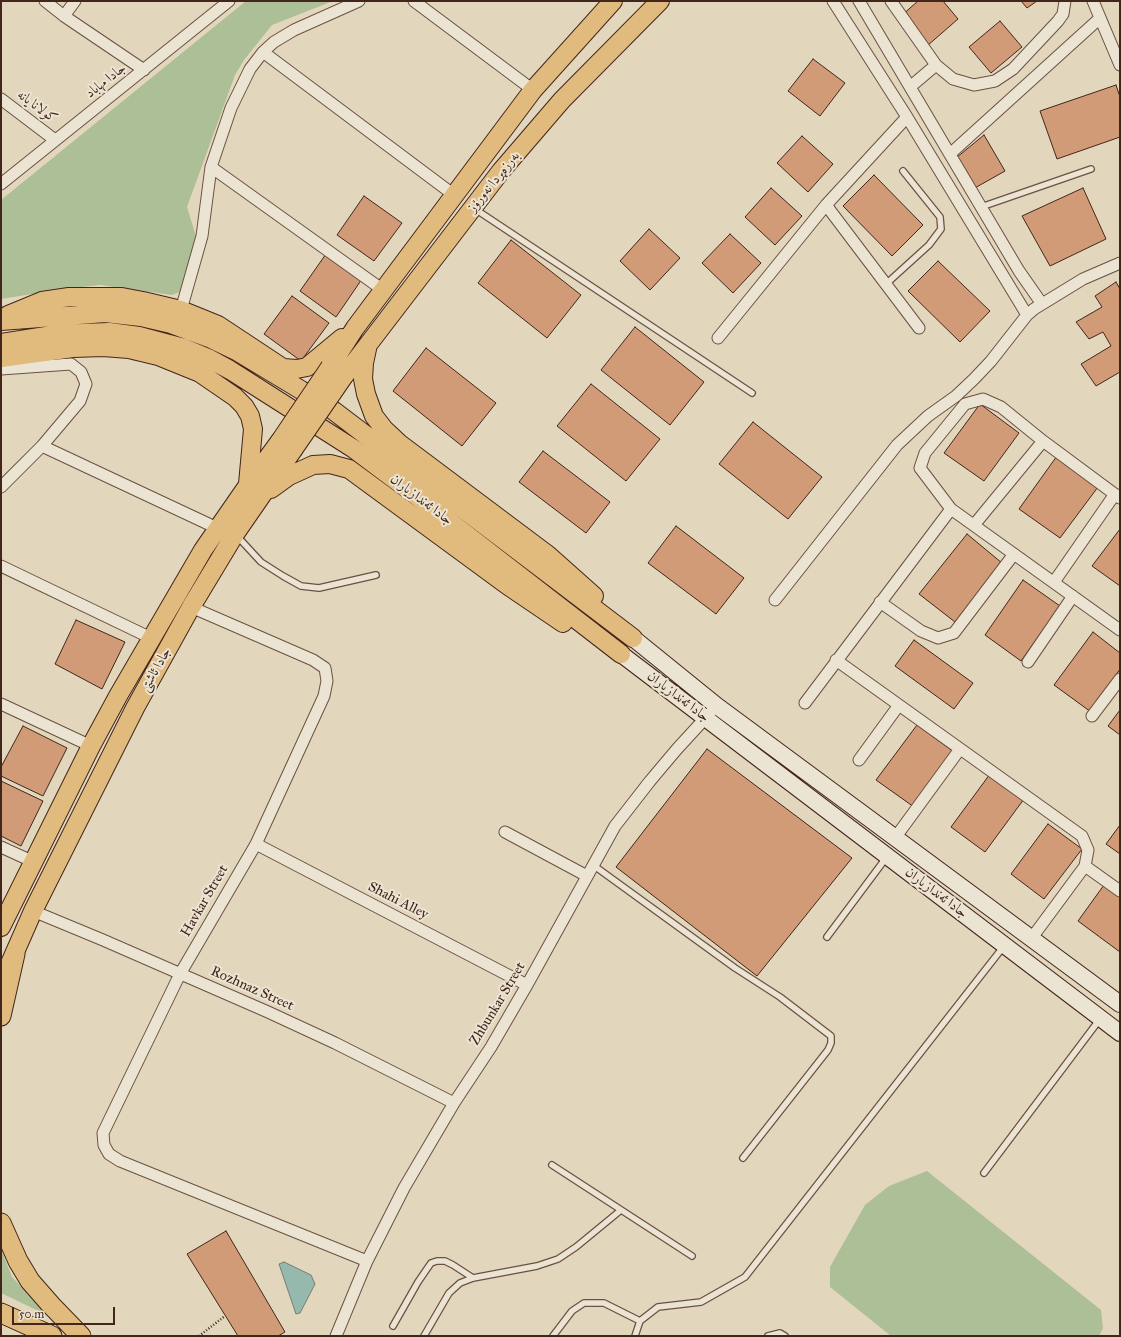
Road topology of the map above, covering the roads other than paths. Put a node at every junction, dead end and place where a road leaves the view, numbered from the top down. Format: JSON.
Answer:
{"nodes":[{"id":1,"x":45,"y":1,"type":"edge"},
{"id":2,"x":75,"y":1,"type":"edge"},
{"id":3,"x":229,"y":1,"type":"edge"},
{"id":4,"x":359,"y":1,"type":"edge"},
{"id":5,"x":414,"y":1,"type":"edge"},
{"id":6,"x":613,"y":1,"type":"edge"},
{"id":7,"x":660,"y":1,"type":"edge"},
{"id":8,"x":833,"y":1,"type":"edge"},
{"id":9,"x":859,"y":1,"type":"edge"},
{"id":10,"x":891,"y":1,"type":"edge"},
{"id":11,"x":1065,"y":1,"type":"edge"},
{"id":12,"x":1093,"y":1,"type":"edge"},
{"id":13,"x":64,"y":16,"type":"junction"},
{"id":14,"x":1100,"y":18,"type":"junction"},
{"id":15,"x":263,"y":52,"type":"junction"},
{"id":16,"x":936,"y":65,"type":"junction"},
{"id":17,"x":1120,"y":65,"type":"edge"},
{"id":18,"x":144,"y":70,"type":"junction"},
{"id":19,"x":910,"y":87,"type":"junction"},
{"id":20,"x":533,"y":90,"type":"junction"},
{"id":21,"x":1,"y":99,"type":"edge"},
{"id":22,"x":907,"y":117,"type":"junction"},
{"id":23,"x":55,"y":140,"type":"junction"},
{"id":24,"x":950,"y":154,"type":"junction"},
{"id":25,"x":211,"y":167,"type":"junction"},
{"id":26,"x":1091,"y":170,"type":"dead end"},
{"id":27,"x":903,"y":171,"type":"dead end"},
{"id":28,"x":1,"y":184,"type":"edge"},
{"id":29,"x":454,"y":195,"type":"junction"},
{"id":30,"x":826,"y":205,"type":"junction"},
{"id":31,"x":473,"y":207,"type":"junction"},
{"id":32,"x":981,"y":207,"type":"junction"},
{"id":33,"x":1120,"y":263,"type":"edge"},
{"id":34,"x":1019,"y":271,"type":"junction"},
{"id":35,"x":1004,"y":279,"type":"junction"},
{"id":36,"x":886,"y":284,"type":"junction"},
{"id":37,"x":383,"y":290,"type":"junction"},
{"id":38,"x":1042,"y":304,"type":"junction"},
{"id":39,"x":181,"y":310,"type":"junction"},
{"id":40,"x":1027,"y":315,"type":"junction"},
{"id":41,"x":1,"y":320,"type":"edge"},
{"id":42,"x":355,"y":328,"type":"junction"},
{"id":43,"x":919,"y":328,"type":"dead end"},
{"id":44,"x":718,"y":338,"type":"dead end"},
{"id":45,"x":1,"y":343,"type":"edge"},
{"id":46,"x":369,"y":345,"type":"junction"},
{"id":47,"x":1,"y":358,"type":"edge"},
{"id":48,"x":1,"y":369,"type":"edge"},
{"id":49,"x":337,"y":371,"type":"junction"},
{"id":50,"x":752,"y":393,"type":"dead end"},
{"id":51,"x":1043,"y":441,"type":"junction"},
{"id":52,"x":286,"y":445,"type":"junction"},
{"id":53,"x":42,"y":446,"type":"junction"},
{"id":54,"x":248,"y":485,"type":"junction"},
{"id":55,"x":1,"y":487,"type":"edge"},
{"id":56,"x":1117,"y":496,"type":"edge"},
{"id":57,"x":261,"y":497,"type":"junction"},
{"id":58,"x":951,"y":509,"type":"junction"},
{"id":59,"x":974,"y":525,"type":"junction"},
{"id":60,"x":217,"y":528,"type":"junction"},
{"id":61,"x":235,"y":534,"type":"junction"},
{"id":62,"x":1014,"y":554,"type":"junction"},
{"id":63,"x":1,"y":566,"type":"edge"},
{"id":64,"x":376,"y":575,"type":"dead end"},
{"id":65,"x":1054,"y":582,"type":"junction"},
{"id":66,"x":1073,"y":596,"type":"junction"},
{"id":67,"x":775,"y":600,"type":"dead end"},
{"id":68,"x":880,"y":602,"type":"junction"},
{"id":69,"x":191,"y":607,"type":"junction"},
{"id":70,"x":1120,"y":630,"type":"edge"},
{"id":71,"x":151,"y":638,"type":"junction"},
{"id":72,"x":633,"y":638,"type":"junction"},
{"id":73,"x":621,"y":654,"type":"junction"},
{"id":74,"x":836,"y":660,"type":"junction"},
{"id":75,"x":1028,"y":662,"type":"dead end"},
{"id":76,"x":1120,"y":679,"type":"edge"},
{"id":77,"x":805,"y":703,"type":"dead end"},
{"id":78,"x":1,"y":704,"type":"edge"},
{"id":79,"x":899,"y":705,"type":"junction"},
{"id":80,"x":711,"y":712,"type":"junction"},
{"id":81,"x":1092,"y":716,"type":"dead end"},
{"id":82,"x":91,"y":746,"type":"junction"},
{"id":83,"x":960,"y":749,"type":"junction"},
{"id":84,"x":859,"y":760,"type":"dead end"},
{"id":85,"x":505,"y":832,"type":"dead end"},
{"id":86,"x":895,"y":838,"type":"junction"},
{"id":87,"x":256,"y":844,"type":"junction"},
{"id":88,"x":1,"y":847,"type":"edge"},
{"id":89,"x":888,"y":856,"type":"junction"},
{"id":90,"x":34,"y":862,"type":"junction"},
{"id":91,"x":593,"y":865,"type":"junction"},
{"id":92,"x":1085,"y":866,"type":"junction"},
{"id":93,"x":587,"y":876,"type":"junction"},
{"id":94,"x":1120,"y":891,"type":"edge"},
{"id":95,"x":33,"y":911,"type":"junction"},
{"id":96,"x":1,"y":927,"type":"edge"},
{"id":97,"x":827,"y":936,"type":"dead end"},
{"id":98,"x":1031,"y":939,"type":"junction"},
{"id":99,"x":1004,"y":945,"type":"junction"},
{"id":100,"x":15,"y":954,"type":"junction"},
{"id":101,"x":180,"y":974,"type":"junction"},
{"id":102,"x":1,"y":983,"type":"edge"},
{"id":103,"x":527,"y":985,"type":"junction"},
{"id":104,"x":1120,"y":1004,"type":"edge"},
{"id":105,"x":1,"y":1016,"type":"edge"},
{"id":106,"x":1100,"y":1018,"type":"junction"},
{"id":107,"x":1120,"y":1033,"type":"edge"},
{"id":108,"x":454,"y":1103,"type":"junction"},
{"id":109,"x":743,"y":1158,"type":"dead end"},
{"id":110,"x":552,"y":1165,"type":"dead end"},
{"id":111,"x":984,"y":1173,"type":"dead end"},
{"id":112,"x":621,"y":1210,"type":"junction"},
{"id":113,"x":1,"y":1223,"type":"edge"},
{"id":114,"x":692,"y":1256,"type":"dead end"},
{"id":115,"x":367,"y":1261,"type":"junction"},
{"id":116,"x":473,"y":1278,"type":"junction"},
{"id":117,"x":1,"y":1313,"type":"edge"},
{"id":118,"x":640,"y":1321,"type":"junction"},
{"id":119,"x":393,"y":1326,"type":"dead end"},
{"id":120,"x":52,"y":1336,"type":"edge"},
{"id":121,"x":81,"y":1336,"type":"edge"},
{"id":122,"x":336,"y":1336,"type":"edge"},
{"id":123,"x":424,"y":1336,"type":"edge"},
{"id":124,"x":553,"y":1336,"type":"edge"},
{"id":125,"x":635,"y":1336,"type":"edge"},
{"id":126,"x":768,"y":1336,"type":"edge"},
{"id":127,"x":786,"y":1336,"type":"edge"}],
"edges":[{"from":1,"to":13,"type":"street"},
{"from":2,"to":13,"type":"street"},
{"from":3,"to":18,"type":"street","name":"جادا مهاباد"},
{"from":4,"to":15,"type":"street"},
{"from":5,"to":20,"type":"street"},
{"from":6,"to":20,"type":"main road","name":"بەرزەپردا نەورۆز"},
{"from":7,"to":31,"type":"main road","name":"بەرزەپردا نەورۆز"},
{"from":8,"to":22,"type":"street"},
{"from":9,"to":19,"type":"street"},
{"from":10,"to":16,"type":"street"},
{"from":11,"to":16,"type":"street"},
{"from":12,"to":14,"type":"street"},
{"from":13,"to":18,"type":"street"},
{"from":14,"to":17,"type":"street"},
{"from":14,"to":24,"type":"street"},
{"from":15,"to":25,"type":"street"},
{"from":15,"to":29,"type":"street"},
{"from":16,"to":19,"type":"street"},
{"from":18,"to":23,"type":"street","name":"جادا مهاباد"},
{"from":19,"to":24,"type":"street"},
{"from":20,"to":29,"type":"main road","name":"بەرزەپردا نەورۆز"},
{"from":21,"to":23,"type":"street","name":"کولانا یانه"},
{"from":22,"to":30,"type":"street"},
{"from":22,"to":35,"type":"street"},
{"from":23,"to":28,"type":"street","name":"جادا مهاباد"},
{"from":24,"to":32,"type":"street"},
{"from":25,"to":37,"type":"street"},
{"from":25,"to":39,"type":"street"},
{"from":26,"to":32,"type":"lane"},
{"from":27,"to":36,"type":"lane"},
{"from":29,"to":37,"type":"main road","name":"بەرزەپردا نەورۆز"},
{"from":30,"to":36,"type":"street"},
{"from":30,"to":44,"type":"street"},
{"from":31,"to":46,"type":"main road","name":"بەرزەپردا نەورۆز"},
{"from":31,"to":50,"type":"lane"},
{"from":32,"to":34,"type":"street"},
{"from":33,"to":38,"type":"street"},
{"from":34,"to":35,"type":"street"},
{"from":34,"to":38,"type":"street"},
{"from":35,"to":40,"type":"street"},
{"from":36,"to":43,"type":"street"},
{"from":37,"to":42,"type":"main road","name":"بەرزەپردا نەورۆز"},
{"from":38,"to":40,"type":"street"},
{"from":39,"to":41,"type":"main road"},
{"from":39,"to":42,"type":"main road"},
{"from":40,"to":67,"type":"street"},
{"from":41,"to":72,"type":"main road","name":"جادا ئەندازیاران"},
{"from":42,"to":49,"type":"main road","name":"بەرزەپردا نەورۆز"},
{"from":45,"to":73,"type":"main road","name":"جادا ئەندازیاران"},
{"from":46,"to":49,"type":"main road","name":"بەرزەپردا نەورۆز"},
{"from":46,"to":72,"type":"main road"},
{"from":47,"to":54,"type":"main road"},
{"from":48,"to":53,"type":"street"},
{"from":49,"to":52,"type":"main road","name":"جادا ئاشتی","bridge":true},
{"from":51,"to":56,"type":"street"},
{"from":51,"to":58,"type":"street"},
{"from":51,"to":59,"type":"street"},
{"from":52,"to":54,"type":"main road","name":"جادا ئاشتی"},
{"from":52,"to":57,"type":"main road","name":"جادا ئاشتی"},
{"from":53,"to":55,"type":"street"},
{"from":53,"to":60,"type":"street"},
{"from":54,"to":60,"type":"main road","name":"جادا ئاشتی"},
{"from":56,"to":65,"type":"street"},
{"from":57,"to":61,"type":"main road","name":"جادا ئاشتی"},
{"from":57,"to":73,"type":"main road"},
{"from":58,"to":59,"type":"street"},
{"from":58,"to":68,"type":"street"},
{"from":59,"to":62,"type":"street"},
{"from":60,"to":71,"type":"main road","name":"جادا ئاشتی"},
{"from":61,"to":64,"type":"lane"},
{"from":61,"to":69,"type":"main road","name":"جادا ئاشتی"},
{"from":62,"to":65,"type":"street"},
{"from":62,"to":68,"type":"street"},
{"from":63,"to":71,"type":"street"},
{"from":65,"to":66,"type":"street"},
{"from":66,"to":70,"type":"street"},
{"from":66,"to":75,"type":"street"},
{"from":68,"to":74,"type":"street"},
{"from":69,"to":87,"type":"street","name":"Havkar Street"},
{"from":69,"to":95,"type":"main road","name":"جادا ئاشتی"},
{"from":71,"to":82,"type":"main road","name":"جادا ئاشتی"},
{"from":72,"to":80,"type":"main road","name":"جادا ئەندازیاران"},
{"from":73,"to":80,"type":"main road","name":"جادا ئەندازیاران"},
{"from":74,"to":77,"type":"street"},
{"from":74,"to":79,"type":"street"},
{"from":76,"to":81,"type":"street"},
{"from":78,"to":82,"type":"street"},
{"from":79,"to":83,"type":"street"},
{"from":79,"to":84,"type":"street"},
{"from":80,"to":86,"type":"main road","name":"جادا ئەندازیاران"},
{"from":80,"to":89,"type":"main road","name":"جادا ئەندازیاران"},
{"from":80,"to":91,"type":"street","name":"Zhbunkar Street"},
{"from":82,"to":90,"type":"main road","name":"جادا ئاشتی"},
{"from":83,"to":86,"type":"street"},
{"from":83,"to":92,"type":"street"},
{"from":85,"to":93,"type":"street"},
{"from":86,"to":98,"type":"main road","name":"جادا ئەندازیاران"},
{"from":87,"to":101,"type":"street","name":"Havkar Street"},
{"from":87,"to":103,"type":"street","name":"Shahi Alley"},
{"from":88,"to":90,"type":"street"},
{"from":89,"to":97,"type":"lane"},
{"from":89,"to":99,"type":"main road","name":"جادا ئەندازیاران"},
{"from":90,"to":96,"type":"main road","name":"جادا ئاشتی"},
{"from":91,"to":93,"type":"street","name":"Zhbunkar Street"},
{"from":91,"to":109,"type":"lane"},
{"from":92,"to":94,"type":"street"},
{"from":92,"to":98,"type":"street"},
{"from":93,"to":103,"type":"street","name":"Zhbunkar Street"},
{"from":95,"to":100,"type":"main road","name":"جادا ئاشتی"},
{"from":95,"to":101,"type":"street","name":"Rozhnaz Street"},
{"from":98,"to":104,"type":"main road","name":"جادا ئەندازیاران"},
{"from":99,"to":106,"type":"main road","name":"جادا ئەندازیاران"},
{"from":99,"to":118,"type":"lane"},
{"from":100,"to":102,"type":"main road","name":"جادا ئاشتی"},
{"from":100,"to":105,"type":"highway"},
{"from":101,"to":108,"type":"street","name":"Rozhnaz Street"},
{"from":101,"to":115,"type":"street","name":"Havkar Street"},
{"from":103,"to":108,"type":"street","name":"Zhbunkar Street"},
{"from":106,"to":107,"type":"main road","name":"جادا ئەندازیاران"},
{"from":106,"to":111,"type":"lane"},
{"from":108,"to":115,"type":"street","name":"Zhbunkar Street"},
{"from":110,"to":112,"type":"lane"},
{"from":112,"to":114,"type":"lane"},
{"from":112,"to":116,"type":"lane"},
{"from":113,"to":121,"type":"highway"},
{"from":115,"to":122,"type":"street","name":"Zhbunkar Street"},
{"from":116,"to":119,"type":"lane"},
{"from":116,"to":123,"type":"lane"},
{"from":117,"to":120,"type":"highway"},
{"from":118,"to":124,"type":"lane"},
{"from":118,"to":125,"type":"lane"},
{"from":126,"to":127,"type":"lane"}]}
